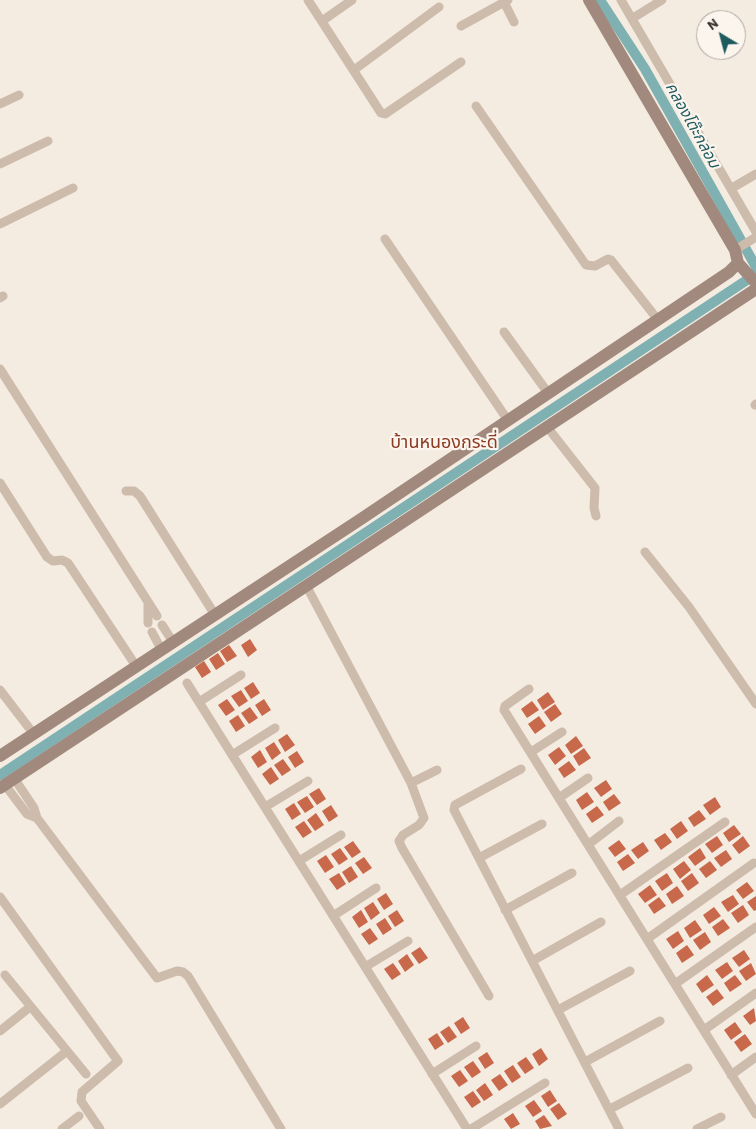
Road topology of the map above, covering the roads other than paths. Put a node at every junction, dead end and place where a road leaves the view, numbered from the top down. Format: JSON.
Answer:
{"nodes":[{"id":1,"x":308,"y":0,"type":"edge"},
{"id":2,"x":352,"y":0,"type":"edge"},
{"id":3,"x":589,"y":0,"type":"edge"},
{"id":4,"x":621,"y":0,"type":"edge"},
{"id":5,"x":662,"y":0,"type":"edge"},
{"id":6,"x":505,"y":1,"type":"edge"},
{"id":7,"x":438,"y":7,"type":"dead end"},
{"id":8,"x":633,"y":18,"type":"junction"},
{"id":9,"x":322,"y":21,"type":"junction"},
{"id":10,"x":514,"y":22,"type":"dead end"},
{"id":11,"x":461,"y":26,"type":"dead end"},
{"id":12,"x":461,"y":62,"type":"dead end"},
{"id":13,"x":354,"y":70,"type":"junction"},
{"id":14,"x":19,"y":95,"type":"dead end"},
{"id":15,"x":0,"y":104,"type":"edge"},
{"id":16,"x":476,"y":106,"type":"dead end"},
{"id":17,"x":48,"y":141,"type":"dead end"},
{"id":18,"x":0,"y":164,"type":"edge"},
{"id":19,"x":756,"y":174,"type":"edge"},
{"id":20,"x":72,"y":188,"type":"dead end"},
{"id":21,"x":732,"y":188,"type":"junction"},
{"id":22,"x":754,"y":221,"type":"edge"},
{"id":23,"x":0,"y":224,"type":"edge"},
{"id":24,"x":756,"y":236,"type":"edge"},
{"id":25,"x":385,"y":239,"type":"dead end"},
{"id":26,"x":738,"y":248,"type":"junction"},
{"id":27,"x":740,"y":265,"type":"junction"},
{"id":28,"x":756,"y":283,"type":"edge"},
{"id":29,"x":756,"y":289,"type":"edge"},
{"id":30,"x":658,"y":320,"type":"junction"},
{"id":31,"x":504,"y":332,"type":"dead end"},
{"id":32,"x":0,"y":369,"type":"edge"},
{"id":33,"x":548,"y":393,"type":"junction"},
{"id":34,"x":507,"y":420,"type":"junction"},
{"id":35,"x":548,"y":428,"type":"junction"},
{"id":36,"x":0,"y":483,"type":"edge"},
{"id":37,"x":126,"y":491,"type":"dead end"},
{"id":38,"x":596,"y":516,"type":"dead end"},
{"id":39,"x":645,"y":552,"type":"dead end"},
{"id":40,"x":306,"y":587,"type":"junction"},
{"id":41,"x":148,"y":604,"type":"junction"},
{"id":42,"x":215,"y":614,"type":"junction"},
{"id":43,"x":157,"y":616,"type":"dead end"},
{"id":44,"x":162,"y":625,"type":"dead end"},
{"id":45,"x":173,"y":642,"type":"junction"},
{"id":46,"x":162,"y":649,"type":"junction"},
{"id":47,"x":136,"y":666,"type":"junction"},
{"id":48,"x":241,"y":675,"type":"dead end"},
{"id":49,"x":187,"y":683,"type":"dead end"},
{"id":50,"x":529,"y":689,"type":"dead end"},
{"id":51,"x":0,"y":690,"type":"edge"},
{"id":52,"x":199,"y":702,"type":"junction"},
{"id":53,"x":756,"y":704,"type":"edge"},
{"id":54,"x":275,"y":728,"type":"dead end"},
{"id":55,"x":562,"y":732,"type":"dead end"},
{"id":56,"x":33,"y":733,"type":"junction"},
{"id":57,"x":531,"y":752,"type":"junction"},
{"id":58,"x":232,"y":755,"type":"junction"},
{"id":59,"x":0,"y":756,"type":"edge"},
{"id":60,"x":521,"y":769,"type":"dead end"},
{"id":61,"x":437,"y":770,"type":"dead end"},
{"id":62,"x":588,"y":778,"type":"dead end"},
{"id":63,"x":308,"y":781,"type":"dead end"},
{"id":64,"x":411,"y":783,"type":"junction"},
{"id":65,"x":6,"y":784,"type":"edge"},
{"id":66,"x":559,"y":798,"type":"junction"},
{"id":67,"x":265,"y":807,"type":"junction"},
{"id":68,"x":619,"y":822,"type":"dead end"},
{"id":69,"x":725,"y":822,"type":"dead end"},
{"id":70,"x":542,"y":824,"type":"dead end"},
{"id":71,"x":341,"y":834,"type":"dead end"},
{"id":72,"x":589,"y":844,"type":"junction"},
{"id":73,"x":479,"y":858,"type":"junction"},
{"id":74,"x":299,"y":861,"type":"junction"},
{"id":75,"x":754,"y":863,"type":"dead end"},
{"id":76,"x":572,"y":873,"type":"dead end"},
{"id":77,"x":376,"y":888,"type":"dead end"},
{"id":78,"x":620,"y":895,"type":"junction"},
{"id":79,"x":0,"y":897,"type":"edge"},
{"id":80,"x":506,"y":910,"type":"junction"},
{"id":81,"x":333,"y":916,"type":"junction"},
{"id":82,"x":601,"y":922,"type":"dead end"},
{"id":83,"x":756,"y":928,"type":"edge"},
{"id":84,"x":647,"y":939,"type":"junction"},
{"id":85,"x":408,"y":941,"type":"dead end"},
{"id":86,"x":532,"y":961,"type":"junction"},
{"id":87,"x":365,"y":967,"type":"junction"},
{"id":88,"x":630,"y":971,"type":"dead end"},
{"id":89,"x":5,"y":975,"type":"dead end"},
{"id":90,"x":675,"y":984,"type":"junction"},
{"id":91,"x":756,"y":993,"type":"edge"},
{"id":92,"x":489,"y":996,"type":"dead end"},
{"id":93,"x":30,"y":1006,"type":"junction"},
{"id":94,"x":558,"y":1010,"type":"junction"},
{"id":95,"x":660,"y":1021,"type":"dead end"},
{"id":96,"x":704,"y":1030,"type":"junction"},
{"id":97,"x":0,"y":1031,"type":"edge"},
{"id":98,"x":476,"y":1046,"type":"dead end"},
{"id":99,"x":67,"y":1050,"type":"junction"},
{"id":100,"x":756,"y":1057,"type":"edge"},
{"id":101,"x":585,"y":1062,"type":"junction"},
{"id":102,"x":688,"y":1068,"type":"dead end"},
{"id":103,"x":86,"y":1074,"type":"dead end"},
{"id":104,"x":432,"y":1074,"type":"junction"},
{"id":105,"x":731,"y":1075,"type":"junction"},
{"id":106,"x":545,"y":1083,"type":"dead end"},
{"id":107,"x":0,"y":1104,"type":"edge"},
{"id":108,"x":610,"y":1109,"type":"junction"},
{"id":109,"x":756,"y":1114,"type":"edge"},
{"id":110,"x":79,"y":1116,"type":"dead end"},
{"id":111,"x":721,"y":1116,"type":"dead end"},
{"id":112,"x":62,"y":1129,"type":"edge"},
{"id":113,"x":100,"y":1129,"type":"edge"},
{"id":114,"x":281,"y":1129,"type":"edge"},
{"id":115,"x":467,"y":1129,"type":"edge"},
{"id":116,"x":471,"y":1129,"type":"edge"},
{"id":117,"x":619,"y":1129,"type":"edge"},
{"id":118,"x":697,"y":1129,"type":"edge"}],
"edges":[{"from":1,"to":9,"type":"street"},
{"from":2,"to":9,"type":"street"},
{"from":3,"to":26,"type":"street"},
{"from":4,"to":8,"type":"street"},
{"from":5,"to":8,"type":"street"},
{"from":6,"to":10,"type":"street"},
{"from":6,"to":11,"type":"street"},
{"from":7,"to":13,"type":"street"},
{"from":8,"to":21,"type":"street"},
{"from":9,"to":13,"type":"street"},
{"from":12,"to":13,"type":"street"},
{"from":14,"to":15,"type":"street"},
{"from":16,"to":30,"type":"street"},
{"from":17,"to":18,"type":"street"},
{"from":19,"to":21,"type":"street"},
{"from":20,"to":23,"type":"street"},
{"from":21,"to":22,"type":"street"},
{"from":22,"to":24,"type":"street"},
{"from":24,"to":26,"type":"street"},
{"from":25,"to":34,"type":"street"},
{"from":26,"to":27,"type":"street"},
{"from":27,"to":28,"type":"street"},
{"from":27,"to":30,"type":"street"},
{"from":29,"to":35,"type":"street"},
{"from":30,"to":33,"type":"street"},
{"from":31,"to":33,"type":"street"},
{"from":32,"to":41,"type":"street"},
{"from":33,"to":34,"type":"street"},
{"from":34,"to":42,"type":"street"},
{"from":35,"to":38,"type":"street"},
{"from":35,"to":40,"type":"street"},
{"from":36,"to":47,"type":"street"},
{"from":37,"to":42,"type":"street"},
{"from":39,"to":53,"type":"street"},
{"from":40,"to":64,"type":"street"},
{"from":40,"to":65,"type":"street"},
{"from":41,"to":43,"type":"street"},
{"from":41,"to":46,"type":"street"},
{"from":42,"to":45,"type":"street"},
{"from":44,"to":45,"type":"street"},
{"from":45,"to":46,"type":"street"},
{"from":46,"to":47,"type":"street"},
{"from":47,"to":56,"type":"street"},
{"from":48,"to":52,"type":"street"},
{"from":49,"to":52,"type":"street"},
{"from":50,"to":57,"type":"street"},
{"from":51,"to":56,"type":"street"},
{"from":52,"to":58,"type":"street"},
{"from":54,"to":58,"type":"street"},
{"from":55,"to":57,"type":"street"},
{"from":56,"to":59,"type":"street"},
{"from":57,"to":66,"type":"street"},
{"from":58,"to":67,"type":"street"},
{"from":60,"to":73,"type":"street"},
{"from":61,"to":64,"type":"street"},
{"from":62,"to":66,"type":"street"},
{"from":63,"to":67,"type":"street"},
{"from":64,"to":92,"type":"street"},
{"from":65,"to":114,"type":"street"},
{"from":66,"to":72,"type":"street"},
{"from":67,"to":74,"type":"street"},
{"from":68,"to":72,"type":"street"},
{"from":69,"to":78,"type":"street"},
{"from":70,"to":73,"type":"street"},
{"from":71,"to":74,"type":"street"},
{"from":72,"to":78,"type":"street"},
{"from":73,"to":80,"type":"street"},
{"from":74,"to":81,"type":"street"},
{"from":75,"to":84,"type":"street"},
{"from":76,"to":80,"type":"street"},
{"from":77,"to":81,"type":"street"},
{"from":78,"to":84,"type":"street"},
{"from":79,"to":113,"type":"street"},
{"from":80,"to":86,"type":"street"},
{"from":81,"to":87,"type":"street"},
{"from":82,"to":86,"type":"street"},
{"from":83,"to":90,"type":"street"},
{"from":84,"to":90,"type":"street"},
{"from":85,"to":87,"type":"street"},
{"from":86,"to":94,"type":"street"},
{"from":87,"to":104,"type":"street"},
{"from":88,"to":94,"type":"street"},
{"from":89,"to":93,"type":"street"},
{"from":90,"to":96,"type":"street"},
{"from":91,"to":96,"type":"street"},
{"from":93,"to":97,"type":"street"},
{"from":93,"to":99,"type":"street"},
{"from":94,"to":101,"type":"street"},
{"from":95,"to":101,"type":"street"},
{"from":96,"to":105,"type":"street"},
{"from":98,"to":104,"type":"street"},
{"from":99,"to":103,"type":"street"},
{"from":99,"to":107,"type":"street"},
{"from":100,"to":105,"type":"street"},
{"from":101,"to":108,"type":"street"},
{"from":102,"to":108,"type":"street"},
{"from":104,"to":115,"type":"street"},
{"from":105,"to":109,"type":"street"},
{"from":106,"to":116,"type":"street"},
{"from":108,"to":117,"type":"street"},
{"from":110,"to":112,"type":"street"},
{"from":111,"to":118,"type":"street"}]}
